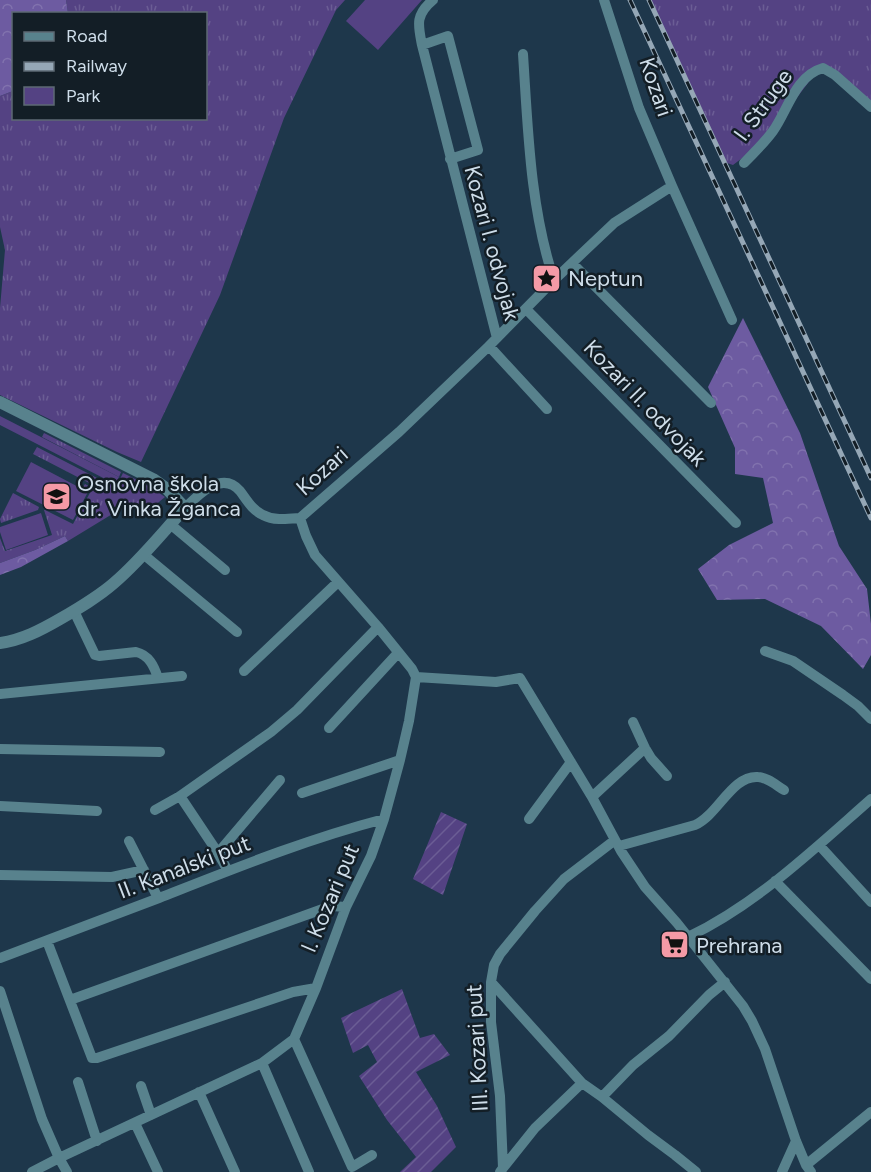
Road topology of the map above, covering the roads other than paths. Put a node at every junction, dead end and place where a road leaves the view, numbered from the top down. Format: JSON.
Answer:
{"nodes":[{"id":1,"x":433,"y":0,"type":"edge"},
{"id":2,"x":604,"y":0,"type":"edge"},
{"id":3,"x":422,"y":45,"type":"junction"},
{"id":4,"x":523,"y":54,"type":"dead end"},
{"id":5,"x":871,"y":107,"type":"edge"},
{"id":6,"x":450,"y":159,"type":"junction"},
{"id":7,"x":744,"y":163,"type":"dead end"},
{"id":8,"x":672,"y":186,"type":"junction"},
{"id":9,"x":572,"y":263,"type":"junction"},
{"id":10,"x":554,"y":280,"type":"junction"},
{"id":11,"x":526,"y":309,"type":"junction"},
{"id":12,"x":732,"y":320,"type":"dead end"},
{"id":13,"x":493,"y":342,"type":"junction"},
{"id":14,"x":0,"y":402,"type":"edge"},
{"id":15,"x":711,"y":403,"type":"dead end"},
{"id":16,"x":547,"y":409,"type":"dead end"},
{"id":17,"x":184,"y":508,"type":"junction"},
{"id":18,"x":300,"y":518,"type":"junction"},
{"id":19,"x":170,"y":524,"type":"junction"},
{"id":20,"x":736,"y":524,"type":"dead end"},
{"id":21,"x":143,"y":554,"type":"junction"},
{"id":22,"x":225,"y":570,"type":"dead end"},
{"id":23,"x":338,"y":582,"type":"junction"},
{"id":24,"x":74,"y":611,"type":"junction"},
{"id":25,"x":378,"y":627,"type":"junction"},
{"id":26,"x":237,"y":632,"type":"dead end"},
{"id":27,"x":0,"y":643,"type":"edge"},
{"id":28,"x":765,"y":651,"type":"dead end"},
{"id":29,"x":398,"y":653,"type":"junction"},
{"id":30,"x":244,"y":670,"type":"dead end"},
{"id":31,"x":182,"y":676,"type":"dead end"},
{"id":32,"x":416,"y":677,"type":"junction"},
{"id":33,"x":158,"y":678,"type":"junction"},
{"id":34,"x":0,"y":694,"type":"edge"},
{"id":35,"x":871,"y":719,"type":"edge"},
{"id":36,"x":633,"y":722,"type":"dead end"},
{"id":37,"x":329,"y":728,"type":"dead end"},
{"id":38,"x":645,"y":748,"type":"junction"},
{"id":39,"x":0,"y":749,"type":"edge"},
{"id":40,"x":160,"y":752,"type":"dead end"},
{"id":41,"x":400,"y":760,"type":"junction"},
{"id":42,"x":571,"y":762,"type":"junction"},
{"id":43,"x":667,"y":776,"type":"dead end"},
{"id":44,"x":280,"y":780,"type":"dead end"},
{"id":45,"x":784,"y":790,"type":"dead end"},
{"id":46,"x":302,"y":793,"type":"dead end"},
{"id":47,"x":180,"y":796,"type":"junction"},
{"id":48,"x":592,"y":797,"type":"junction"},
{"id":49,"x":871,"y":799,"type":"edge"},
{"id":50,"x":0,"y":806,"type":"edge"},
{"id":51,"x":155,"y":810,"type":"dead end"},
{"id":52,"x":97,"y":811,"type":"dead end"},
{"id":53,"x":384,"y":819,"type":"junction"},
{"id":54,"x":529,"y":819,"type":"dead end"},
{"id":55,"x":129,"y":841,"type":"dead end"},
{"id":56,"x":617,"y":843,"type":"junction"},
{"id":57,"x":819,"y":845,"type":"junction"},
{"id":58,"x":218,"y":853,"type":"junction"},
{"id":59,"x":144,"y":870,"type":"junction"},
{"id":60,"x":228,"y":871,"type":"junction"},
{"id":61,"x":0,"y":875,"type":"edge"},
{"id":62,"x":775,"y":882,"type":"junction"},
{"id":63,"x":158,"y":898,"type":"junction"},
{"id":64,"x":871,"y":902,"type":"edge"},
{"id":65,"x":346,"y":907,"type":"junction"},
{"id":66,"x":688,"y":938,"type":"junction"},
{"id":67,"x":47,"y":941,"type":"junction"},
{"id":68,"x":0,"y":958,"type":"edge"},
{"id":69,"x":871,"y":979,"type":"edge"},
{"id":70,"x":491,"y":982,"type":"junction"},
{"id":71,"x":724,"y":982,"type":"junction"},
{"id":72,"x":316,"y":988,"type":"junction"},
{"id":73,"x":0,"y":992,"type":"edge"},
{"id":74,"x":70,"y":1000,"type":"junction"},
{"id":75,"x":294,"y":1039,"type":"junction"},
{"id":76,"x":262,"y":1063,"type":"junction"},
{"id":77,"x":78,"y":1082,"type":"dead end"},
{"id":78,"x":582,"y":1083,"type":"junction"},
{"id":79,"x":141,"y":1086,"type":"dead end"},
{"id":80,"x":199,"y":1092,"type":"junction"},
{"id":81,"x":602,"y":1097,"type":"junction"},
{"id":82,"x":871,"y":1112,"type":"edge"},
{"id":83,"x":151,"y":1115,"type":"junction"},
{"id":84,"x":135,"y":1123,"type":"junction"},
{"id":85,"x":97,"y":1141,"type":"junction"},
{"id":86,"x":796,"y":1141,"type":"junction"},
{"id":87,"x":372,"y":1155,"type":"dead end"},
{"id":88,"x":59,"y":1158,"type":"junction"},
{"id":89,"x":809,"y":1168,"type":"edge"},
{"id":90,"x":502,"y":1170,"type":"edge"},
{"id":91,"x":32,"y":1172,"type":"edge"},
{"id":92,"x":67,"y":1172,"type":"edge"},
{"id":93,"x":158,"y":1172,"type":"edge"},
{"id":94,"x":235,"y":1172,"type":"edge"},
{"id":95,"x":309,"y":1172,"type":"edge"},
{"id":96,"x":696,"y":1172,"type":"edge"},
{"id":97,"x":782,"y":1172,"type":"edge"}],
"edges":[{"from":1,"to":3,"type":"street"},
{"from":2,"to":8,"type":"street","name":"Kozari"},
{"from":3,"to":6,"type":"street","name":"Kozari I. odvojak"},
{"from":3,"to":6,"type":"street","name":"Kozari I. odvojak"},
{"from":4,"to":10,"type":"street"},
{"from":5,"to":7,"type":"street","name":"I. Struge"},
{"from":6,"to":13,"type":"street","name":"Kozari I. odvojak"},
{"from":8,"to":9,"type":"street","name":"Kozari"},
{"from":8,"to":12,"type":"street","name":"Kozari"},
{"from":9,"to":10,"type":"street","name":"Kozari"},
{"from":9,"to":15,"type":"street"},
{"from":10,"to":11,"type":"street","name":"Kozari"},
{"from":11,"to":13,"type":"street","name":"Kozari"},
{"from":11,"to":20,"type":"street","name":"Kozari II. odvojak"},
{"from":13,"to":16,"type":"street"},
{"from":13,"to":18,"type":"street","name":"Kozari"},
{"from":14,"to":17,"type":"street"},
{"from":17,"to":18,"type":"street","name":"Kozari"},
{"from":17,"to":19,"type":"street","name":"Kozari"},
{"from":18,"to":23,"type":"street"},
{"from":19,"to":21,"type":"street","name":"Kozari"},
{"from":19,"to":22,"type":"street"},
{"from":21,"to":24,"type":"street","name":"Kozari"},
{"from":21,"to":26,"type":"street"},
{"from":23,"to":25,"type":"street"},
{"from":23,"to":30,"type":"street"},
{"from":24,"to":27,"type":"street"},
{"from":24,"to":33,"type":"street"},
{"from":25,"to":29,"type":"street"},
{"from":25,"to":47,"type":"street"},
{"from":28,"to":35,"type":"street"},
{"from":29,"to":32,"type":"street"},
{"from":29,"to":37,"type":"street"},
{"from":31,"to":33,"type":"street"},
{"from":32,"to":41,"type":"street","name":"I. Kozari put"},
{"from":32,"to":42,"type":"street"},
{"from":33,"to":34,"type":"street"},
{"from":36,"to":38,"type":"street"},
{"from":38,"to":43,"type":"street"},
{"from":38,"to":48,"type":"street"},
{"from":39,"to":40,"type":"street"},
{"from":41,"to":46,"type":"street"},
{"from":41,"to":53,"type":"street","name":"I. Kozari put"},
{"from":42,"to":48,"type":"street"},
{"from":42,"to":54,"type":"street"},
{"from":44,"to":58,"type":"street"},
{"from":45,"to":56,"type":"street"},
{"from":47,"to":51,"type":"street"},
{"from":47,"to":58,"type":"street"},
{"from":48,"to":56,"type":"street"},
{"from":49,"to":57,"type":"street"},
{"from":50,"to":52,"type":"street"},
{"from":53,"to":60,"type":"street","name":"II. Kanalski put"},
{"from":53,"to":65,"type":"street","name":"I. Kozari put"},
{"from":55,"to":59,"type":"street"},
{"from":56,"to":66,"type":"street"},
{"from":56,"to":70,"type":"street","name":"III. Kozari put"},
{"from":57,"to":62,"type":"street"},
{"from":57,"to":64,"type":"street"},
{"from":58,"to":60,"type":"street"},
{"from":59,"to":61,"type":"street"},
{"from":59,"to":63,"type":"street"},
{"from":60,"to":63,"type":"street","name":"II. Kanalski put"},
{"from":62,"to":66,"type":"street"},
{"from":62,"to":69,"type":"street"},
{"from":63,"to":67,"type":"street","name":"II. Kanalski put"},
{"from":65,"to":72,"type":"street","name":"I. Kozari put"},
{"from":65,"to":74,"type":"street"},
{"from":66,"to":71,"type":"street"},
{"from":67,"to":68,"type":"street","name":"II. Kanalski put"},
{"from":67,"to":74,"type":"street"},
{"from":70,"to":78,"type":"street"},
{"from":70,"to":90,"type":"street","name":"III. Kozari put"},
{"from":71,"to":81,"type":"street"},
{"from":71,"to":86,"type":"street"},
{"from":72,"to":74,"type":"street"},
{"from":72,"to":75,"type":"street","name":"I. Kozari put"},
{"from":73,"to":88,"type":"street"},
{"from":75,"to":76,"type":"street","name":"I. Kozari put"},
{"from":75,"to":87,"type":"street"},
{"from":76,"to":80,"type":"street","name":"I. Kozari put"},
{"from":76,"to":95,"type":"street"},
{"from":77,"to":85,"type":"street"},
{"from":78,"to":81,"type":"street"},
{"from":78,"to":90,"type":"street"},
{"from":79,"to":83,"type":"street"},
{"from":80,"to":83,"type":"street","name":"I. Kozari put"},
{"from":80,"to":94,"type":"street"},
{"from":81,"to":96,"type":"street"},
{"from":82,"to":89,"type":"street"},
{"from":83,"to":84,"type":"street","name":"I. Kozari put"},
{"from":84,"to":85,"type":"street","name":"I. Kozari put"},
{"from":84,"to":93,"type":"street"},
{"from":85,"to":88,"type":"street","name":"I. Kozari put"},
{"from":86,"to":89,"type":"street"},
{"from":86,"to":97,"type":"street"},
{"from":88,"to":91,"type":"street","name":"I. Kozari put"},
{"from":88,"to":92,"type":"street"}]}
